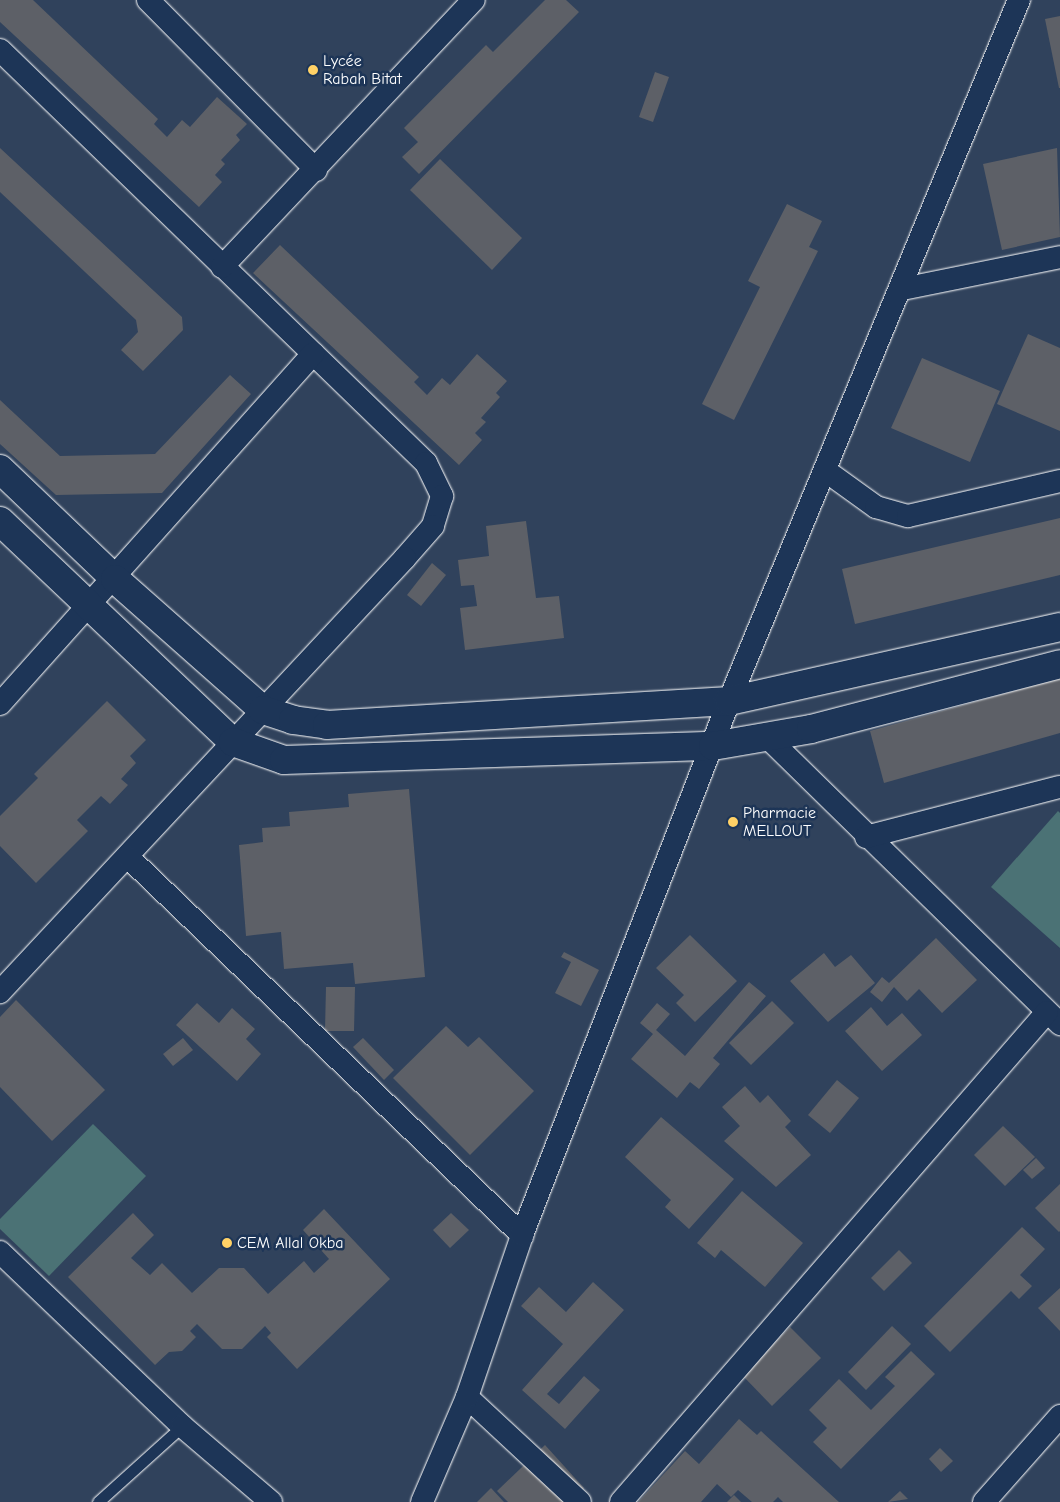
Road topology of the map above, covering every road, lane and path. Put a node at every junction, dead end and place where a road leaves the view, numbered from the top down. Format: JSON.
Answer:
{"nodes":[{"id":1,"x":148,"y":0,"type":"edge"},
{"id":2,"x":474,"y":0,"type":"edge"},
{"id":3,"x":1019,"y":0,"type":"edge"},
{"id":4,"x":0,"y":50,"type":"edge"},
{"id":5,"x":316,"y":170,"type":"junction"},
{"id":6,"x":1060,"y":257,"type":"edge"},
{"id":7,"x":222,"y":267,"type":"junction"},
{"id":8,"x":902,"y":289,"type":"junction"},
{"id":9,"x":313,"y":354,"type":"junction"},
{"id":10,"x":0,"y":468,"type":"edge"},
{"id":11,"x":826,"y":471,"type":"junction"},
{"id":12,"x":1060,"y":481,"type":"edge"},
{"id":13,"x":0,"y":522,"type":"edge"},
{"id":14,"x":115,"y":579,"type":"junction"},
{"id":15,"x":86,"y":602,"type":"junction"},
{"id":16,"x":1060,"y":627,"type":"edge"},
{"id":17,"x":1060,"y":664,"type":"edge"},
{"id":18,"x":729,"y":700,"type":"junction"},
{"id":19,"x":0,"y":704,"type":"edge"},
{"id":20,"x":263,"y":710,"type":"junction"},
{"id":21,"x":766,"y":736,"type":"junction"},
{"id":22,"x":233,"y":742,"type":"junction"},
{"id":23,"x":713,"y":746,"type":"junction"},
{"id":24,"x":1060,"y":787,"type":"edge"},
{"id":25,"x":866,"y":837,"type":"junction"},
{"id":26,"x":129,"y":858,"type":"junction"},
{"id":27,"x":2,"y":985,"type":"edge"},
{"id":28,"x":1054,"y":1018,"type":"edge"},
{"id":29,"x":522,"y":1235,"type":"junction"},
{"id":30,"x":0,"y":1252,"type":"edge"},
{"id":31,"x":467,"y":1397,"type":"junction"},
{"id":32,"x":1060,"y":1416,"type":"edge"},
{"id":33,"x":182,"y":1426,"type":"junction"},
{"id":34,"x":98,"y":1502,"type":"edge"},
{"id":35,"x":271,"y":1502,"type":"edge"},
{"id":36,"x":422,"y":1502,"type":"edge"},
{"id":37,"x":580,"y":1502,"type":"edge"},
{"id":38,"x":621,"y":1502,"type":"edge"},
{"id":39,"x":984,"y":1502,"type":"edge"}],
"edges":[{"from":1,"to":5,"type":"street"},
{"from":2,"to":5,"type":"street"},
{"from":3,"to":8,"type":"street"},
{"from":4,"to":7,"type":"street"},
{"from":5,"to":7,"type":"street"},
{"from":6,"to":8,"type":"street"},
{"from":7,"to":9,"type":"street"},
{"from":8,"to":11,"type":"street"},
{"from":9,"to":14,"type":"street"},
{"from":9,"to":20,"type":"street"},
{"from":10,"to":14,"type":"street"},
{"from":11,"to":12,"type":"street"},
{"from":11,"to":18,"type":"street"},
{"from":13,"to":15,"type":"street"},
{"from":14,"to":15,"type":"street"},
{"from":14,"to":20,"type":"street"},
{"from":15,"to":19,"type":"street"},
{"from":15,"to":22,"type":"street"},
{"from":16,"to":18,"type":"street"},
{"from":17,"to":21,"type":"street"},
{"from":18,"to":20,"type":"street"},
{"from":18,"to":23,"type":"street"},
{"from":20,"to":22,"type":"street"},
{"from":21,"to":23,"type":"street"},
{"from":21,"to":25,"type":"street"},
{"from":22,"to":23,"type":"street"},
{"from":22,"to":26,"type":"street"},
{"from":23,"to":29,"type":"street"},
{"from":24,"to":25,"type":"street"},
{"from":25,"to":28,"type":"street"},
{"from":26,"to":27,"type":"street"},
{"from":26,"to":29,"type":"street"},
{"from":28,"to":38,"type":"street"},
{"from":29,"to":31,"type":"street"},
{"from":30,"to":33,"type":"street"},
{"from":31,"to":36,"type":"street"},
{"from":31,"to":37,"type":"street"},
{"from":32,"to":39,"type":"street"},
{"from":33,"to":34,"type":"lane"},
{"from":33,"to":35,"type":"street"}]}
